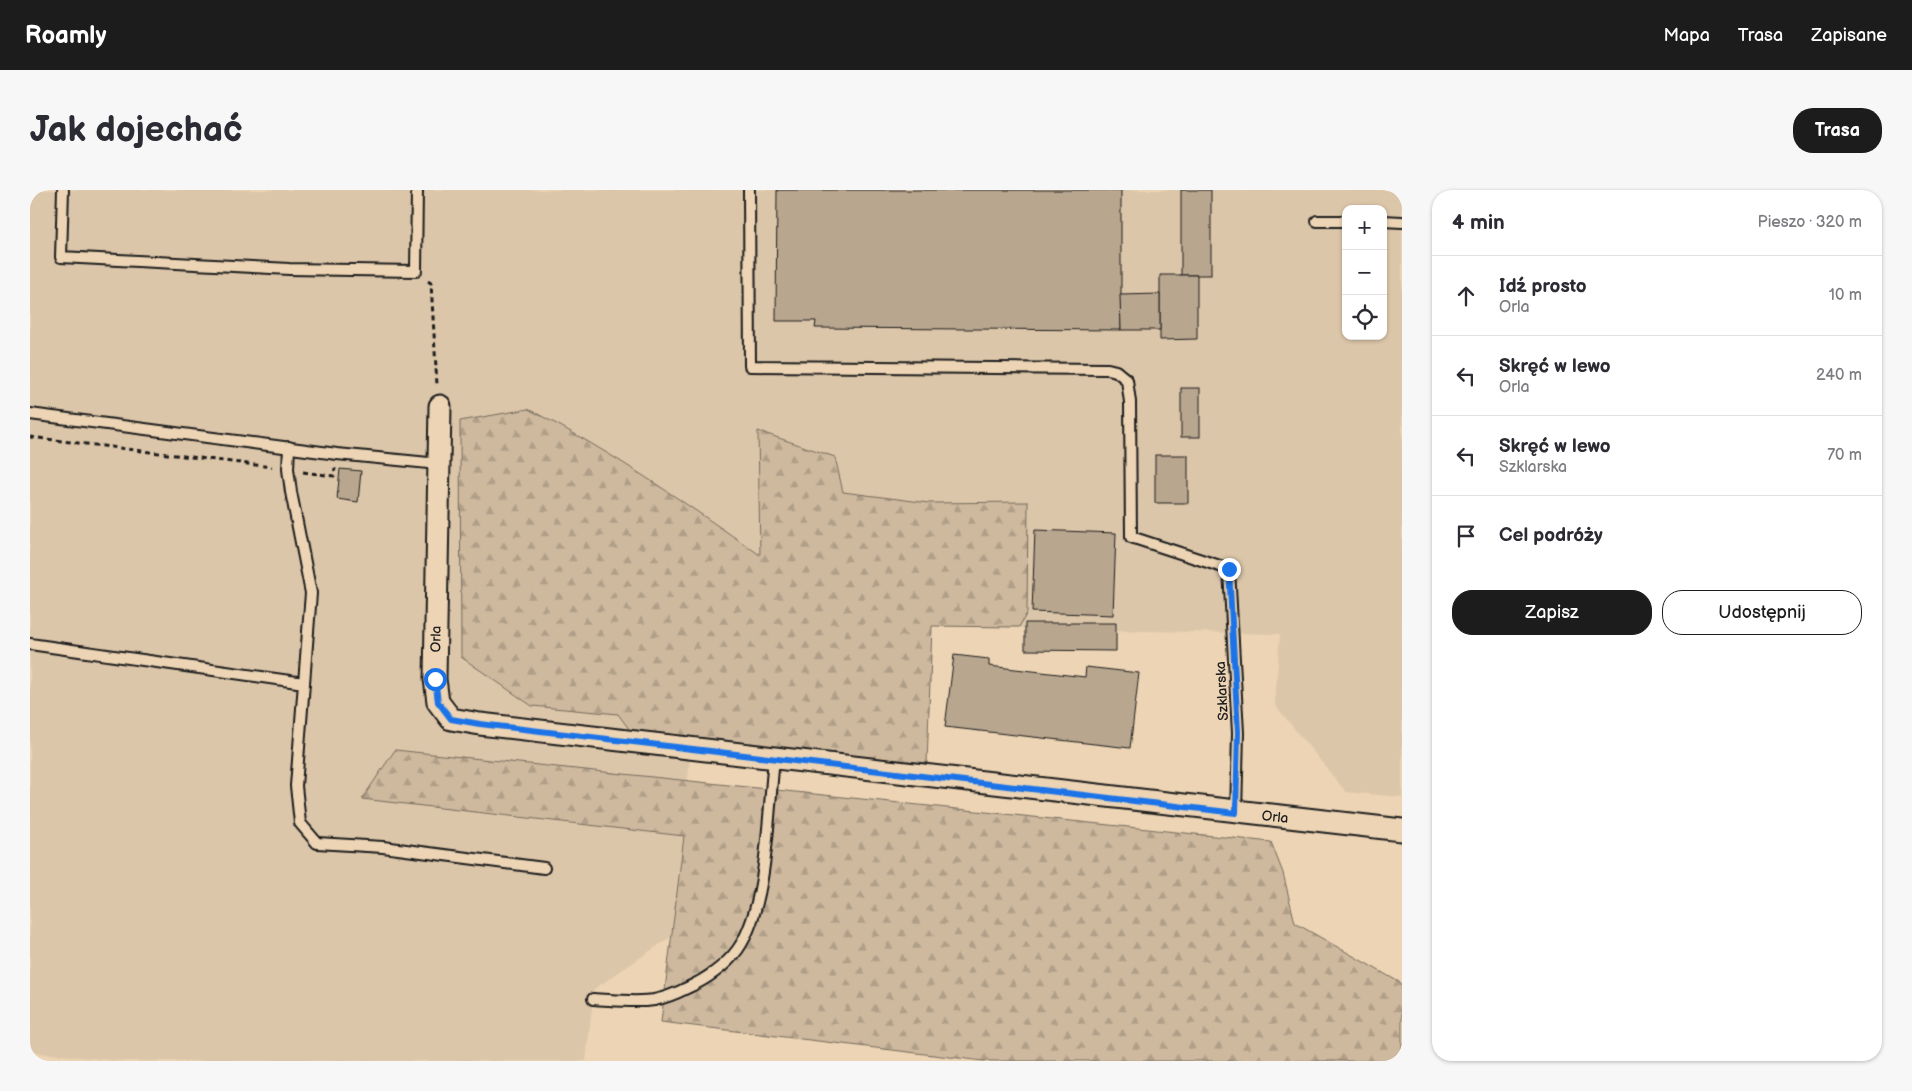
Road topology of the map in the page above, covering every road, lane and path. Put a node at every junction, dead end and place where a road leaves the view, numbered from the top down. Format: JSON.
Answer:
{"nodes":[{"id":1,"x":62,"y":190,"type":"edge"},
{"id":2,"x":417,"y":190,"type":"edge"},
{"id":3,"x":748,"y":190,"type":"edge"},
{"id":4,"x":1317,"y":221,"type":"dead end"},
{"id":5,"x":1342,"y":221,"type":"edge"},
{"id":6,"x":1387,"y":222,"type":"edge"},
{"id":7,"x":1402,"y":222,"type":"edge"},
{"id":8,"x":416,"y":271,"type":"junction"},
{"id":9,"x":440,"y":406,"type":"joint"},
{"id":10,"x":30,"y":414,"type":"edge"},
{"id":11,"x":30,"y":437,"type":"edge"},
{"id":12,"x":289,"y":447,"type":"junction"},
{"id":13,"x":337,"y":454,"type":"junction"},
{"id":14,"x":439,"y":464,"type":"junction"},
{"id":15,"x":288,"y":470,"type":"junction"},
{"id":16,"x":30,"y":644,"type":"edge"},
{"id":17,"x":304,"y":683,"type":"junction"},
{"id":18,"x":774,"y":759,"type":"junction"},
{"id":19,"x":1236,"y":813,"type":"junction"},
{"id":20,"x":1402,"y":830,"type":"edge"},
{"id":21,"x":544,"y":868,"type":"dead end"},
{"id":22,"x":593,"y":999,"type":"dead end"}],
"edges":[{"from":1,"to":8,"type":"lane"},
{"from":2,"to":8,"type":"lane"},
{"from":3,"to":19,"type":"lane","name":"Szklarska"},
{"from":4,"to":5,"type":"lane"},
{"from":6,"to":7,"type":"lane"},
{"from":8,"to":9,"type":"path"},
{"from":9,"to":14,"type":"street","name":"Orla"},
{"from":10,"to":12,"type":"lane"},
{"from":11,"to":15,"type":"path"},
{"from":12,"to":13,"type":"lane"},
{"from":12,"to":15,"type":"lane"},
{"from":13,"to":14,"type":"lane"},
{"from":13,"to":15,"type":"path"},
{"from":14,"to":18,"type":"street","name":"Orla"},
{"from":15,"to":17,"type":"lane"},
{"from":16,"to":17,"type":"lane"},
{"from":17,"to":21,"type":"lane"},
{"from":18,"to":19,"type":"street","name":"Orla"},
{"from":18,"to":22,"type":"lane"},
{"from":19,"to":20,"type":"street","name":"Orla"}]}
